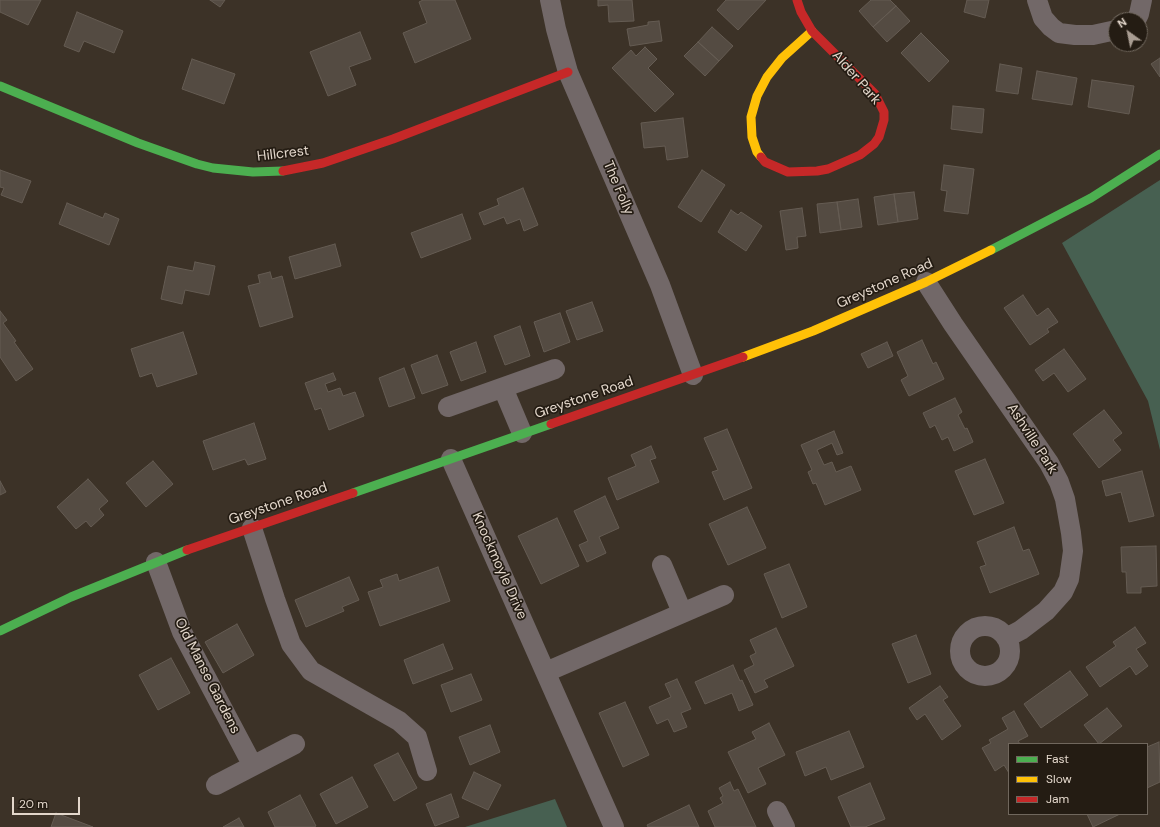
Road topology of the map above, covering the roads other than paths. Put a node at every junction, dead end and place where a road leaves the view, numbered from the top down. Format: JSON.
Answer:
{"nodes":[{"id":1,"x":550,"y":0,"type":"edge"},
{"id":2,"x":797,"y":0,"type":"edge"},
{"id":3,"x":1037,"y":0,"type":"edge"},
{"id":4,"x":1142,"y":0,"type":"edge"},
{"id":5,"x":1139,"y":12,"type":"edge"},
{"id":6,"x":812,"y":31,"type":"junction"},
{"id":7,"x":1108,"y":32,"type":"edge"},
{"id":8,"x":568,"y":72,"type":"junction"},
{"id":9,"x":0,"y":86,"type":"edge"},
{"id":10,"x":1160,"y":154,"type":"edge"},
{"id":11,"x":926,"y":282,"type":"junction"},
{"id":12,"x":555,"y":370,"type":"dead end"},
{"id":13,"x":693,"y":375,"type":"junction"},
{"id":14,"x":503,"y":388,"type":"junction"},
{"id":15,"x":448,"y":407,"type":"dead end"},
{"id":16,"x":522,"y":433,"type":"junction"},
{"id":17,"x":452,"y":459,"type":"junction"},
{"id":18,"x":252,"y":528,"type":"junction"},
{"id":19,"x":156,"y":562,"type":"junction"},
{"id":20,"x":662,"y":565,"type":"dead end"},
{"id":21,"x":724,"y":595,"type":"dead end"},
{"id":22,"x":682,"y":612,"type":"junction"},
{"id":23,"x":0,"y":632,"type":"edge"},
{"id":24,"x":1006,"y":638,"type":"dead end"},
{"id":25,"x":546,"y":672,"type":"junction"},
{"id":26,"x":295,"y":744,"type":"dead end"},
{"id":27,"x":252,"y":766,"type":"junction"},
{"id":28,"x":427,"y":771,"type":"dead end"},
{"id":29,"x":216,"y":785,"type":"dead end"},
{"id":30,"x":614,"y":827,"type":"edge"}],
"edges":[{"from":1,"to":8,"type":"street","name":"The Folly"},
{"from":2,"to":6,"type":"main road","name":"Alder Park"},
{"from":3,"to":7,"type":"street"},
{"from":4,"to":5,"type":"street"},
{"from":6,"to":6,"type":"main road","name":"Alder Park"},
{"from":8,"to":9,"type":"main road","name":"Hillcrest"},
{"from":8,"to":13,"type":"street","name":"The Folly"},
{"from":10,"to":11,"type":"main road","name":"Greystone Road"},
{"from":11,"to":13,"type":"main road","name":"Greystone Road"},
{"from":11,"to":24,"type":"street","name":"Ashville Park"},
{"from":12,"to":14,"type":"street"},
{"from":13,"to":16,"type":"main road","name":"Greystone Road"},
{"from":14,"to":15,"type":"street"},
{"from":14,"to":16,"type":"street"},
{"from":16,"to":17,"type":"main road","name":"Greystone Road"},
{"from":17,"to":18,"type":"main road","name":"Greystone Road"},
{"from":17,"to":25,"type":"street","name":"Knockmoyle Drive"},
{"from":18,"to":19,"type":"main road","name":"Greystone Road"},
{"from":18,"to":28,"type":"street"},
{"from":19,"to":23,"type":"main road","name":"Greystone Road"},
{"from":19,"to":27,"type":"street","name":"Old Manse Gardens"},
{"from":20,"to":22,"type":"street"},
{"from":21,"to":22,"type":"street"},
{"from":22,"to":25,"type":"street"},
{"from":25,"to":30,"type":"street","name":"Knockmoyle Drive"},
{"from":26,"to":27,"type":"street"},
{"from":27,"to":29,"type":"street"}]}
